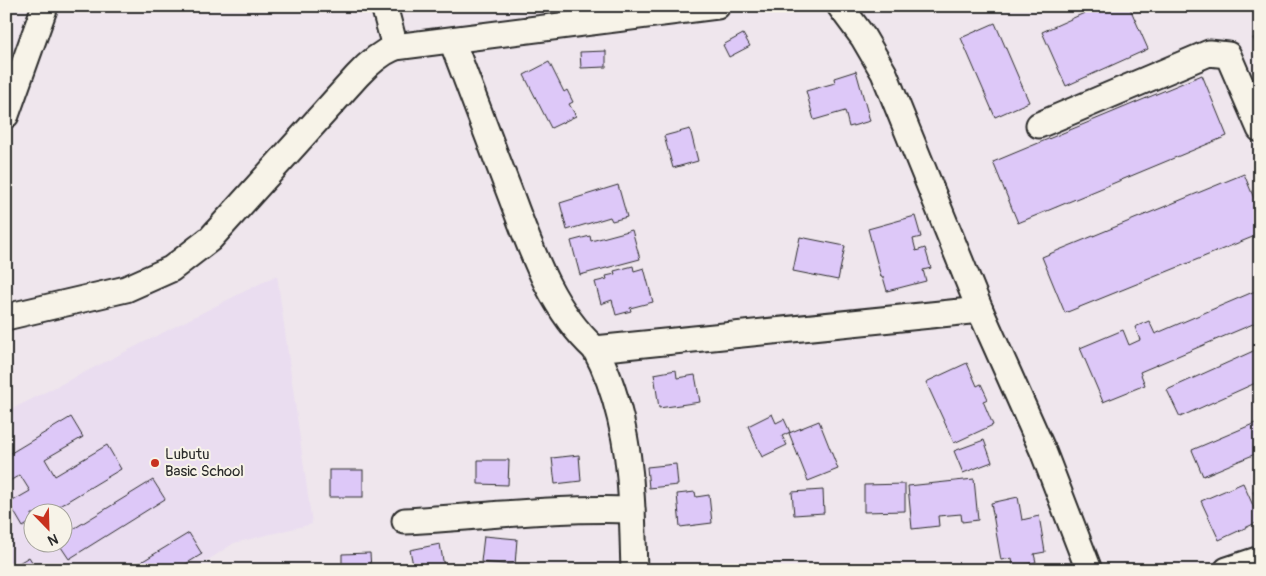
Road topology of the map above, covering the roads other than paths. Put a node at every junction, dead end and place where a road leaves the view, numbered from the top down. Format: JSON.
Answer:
{"nodes":[{"id":1,"x":45,"y":6,"type":"edge"},
{"id":2,"x":384,"y":6,"type":"edge"},
{"id":3,"x":717,"y":6,"type":"edge"},
{"id":4,"x":840,"y":6,"type":"edge"},
{"id":5,"x":452,"y":41,"type":"junction"},
{"id":6,"x":395,"y":47,"type":"junction"},
{"id":7,"x":6,"y":115,"type":"edge"},
{"id":8,"x":1040,"y":125,"type":"dead end"},
{"id":9,"x":1260,"y":129,"type":"edge"},
{"id":10,"x":980,"y":310,"type":"junction"},
{"id":11,"x":6,"y":317,"type":"edge"},
{"id":12,"x":595,"y":349,"type":"junction"},
{"id":13,"x":632,"y":510,"type":"junction"},
{"id":14,"x":405,"y":521,"type":"dead end"},
{"id":15,"x":1260,"y":560,"type":"edge"},
{"id":16,"x":634,"y":570,"type":"edge"},
{"id":17,"x":1089,"y":570,"type":"edge"},
{"id":18,"x":1227,"y":570,"type":"edge"}],
"edges":[{"from":1,"to":7,"type":"street"},
{"from":2,"to":6,"type":"street"},
{"from":3,"to":5,"type":"street"},
{"from":4,"to":10,"type":"street"},
{"from":5,"to":6,"type":"street"},
{"from":5,"to":12,"type":"street"},
{"from":6,"to":11,"type":"street"},
{"from":8,"to":9,"type":"street"},
{"from":10,"to":12,"type":"street"},
{"from":10,"to":17,"type":"street"},
{"from":12,"to":13,"type":"street"},
{"from":13,"to":14,"type":"street"},
{"from":13,"to":16,"type":"street"},
{"from":15,"to":18,"type":"street"}]}
